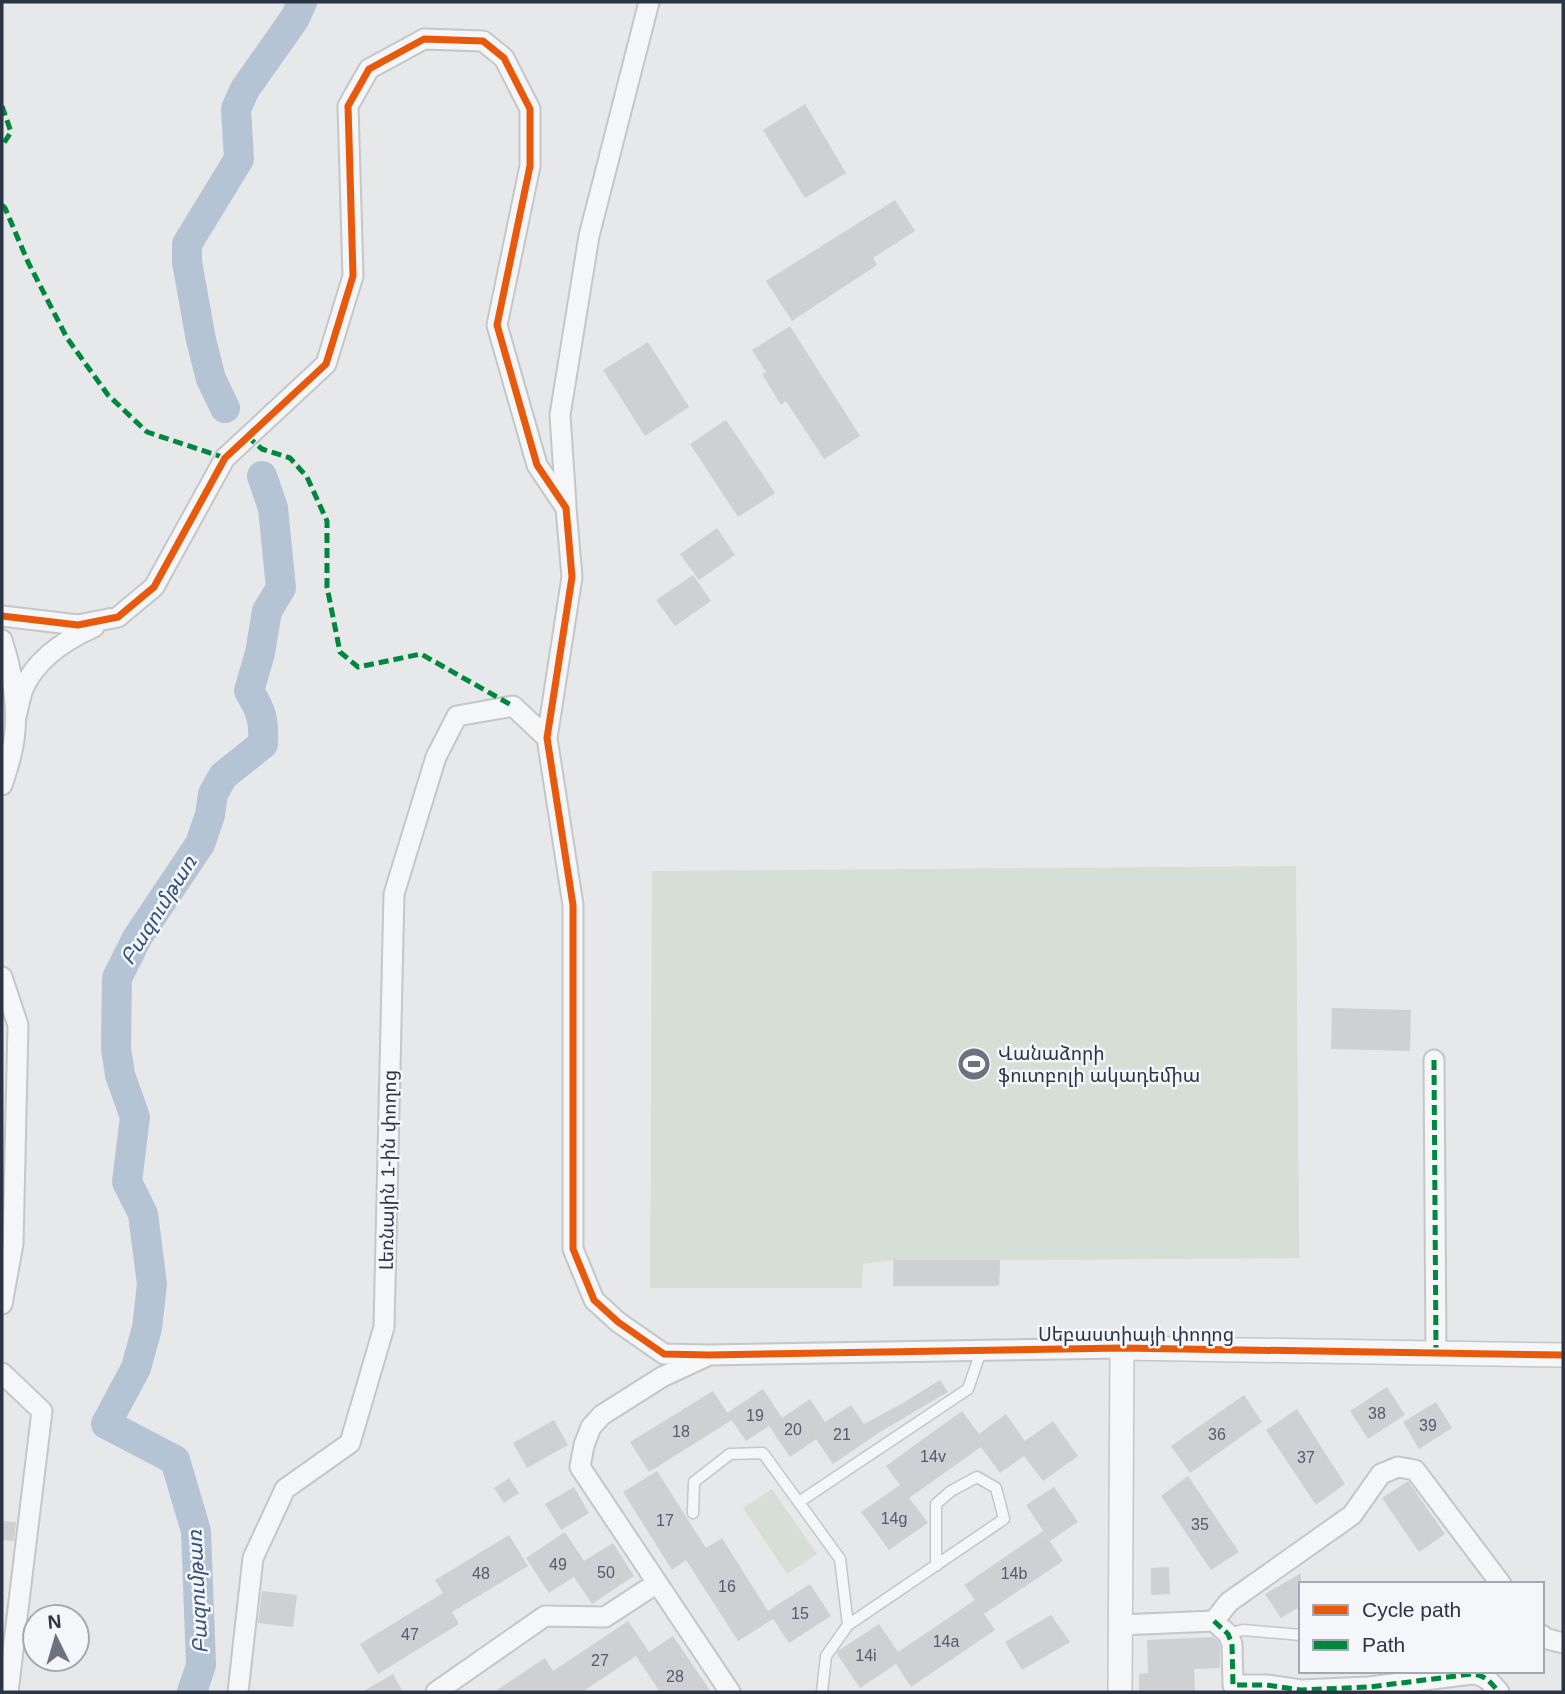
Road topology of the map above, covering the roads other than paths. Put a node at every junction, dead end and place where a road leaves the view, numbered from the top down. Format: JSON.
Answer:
{"nodes":[{"id":1,"x":649,"y":2,"type":"edge"},
{"id":2,"x":566,"y":508,"type":"junction"},
{"id":3,"x":2,"y":616,"type":"edge"},
{"id":4,"x":118,"y":617,"type":"junction"},
{"id":5,"x":2,"y":640,"type":"edge"},
{"id":6,"x":16,"y":716,"type":"junction"},
{"id":7,"x":547,"y":738,"type":"junction"},
{"id":8,"x":2,"y":785,"type":"edge"},
{"id":9,"x":2,"y":977,"type":"edge"},
{"id":10,"x":1434,"y":1060,"type":"dead end"},
{"id":11,"x":2,"y":1304,"type":"edge"},
{"id":12,"x":1122,"y":1348,"type":"junction"},
{"id":13,"x":981,"y":1351,"type":"junction"},
{"id":14,"x":1436,"y":1353,"type":"junction"},
{"id":15,"x":709,"y":1355,"type":"junction"},
{"id":16,"x":1563,"y":1355,"type":"edge"},
{"id":17,"x":2,"y":1373,"type":"edge"},
{"id":18,"x":799,"y":1502,"type":"junction"},
{"id":19,"x":693,"y":1513,"type":"dead end"},
{"id":20,"x":936,"y":1566,"type":"junction"},
{"id":21,"x":1499,"y":1582,"type":"edge"},
{"id":22,"x":657,"y":1583,"type":"junction"},
{"id":23,"x":848,"y":1625,"type":"junction"},
{"id":24,"x":1121,"y":1625,"type":"junction"},
{"id":25,"x":1221,"y":1628,"type":"junction"},
{"id":26,"x":1299,"y":1635,"type":"edge"},
{"id":27,"x":1544,"y":1637,"type":"edge"},
{"id":28,"x":1563,"y":1643,"type":"edge"},
{"id":29,"x":1233,"y":1689,"type":"edge"},
{"id":30,"x":8,"y":1692,"type":"edge"},
{"id":31,"x":238,"y":1692,"type":"edge"},
{"id":32,"x":436,"y":1692,"type":"edge"},
{"id":33,"x":730,"y":1692,"type":"edge"},
{"id":34,"x":822,"y":1692,"type":"edge"},
{"id":35,"x":1120,"y":1692,"type":"edge"},
{"id":36,"x":1499,"y":1692,"type":"edge"}],
"edges":[{"from":1,"to":2,"type":"street","name":"Սեբաստիայի փողոց"},
{"from":2,"to":4,"type":"street"},
{"from":2,"to":7,"type":"street","name":"Սեբաստիայի փողոց"},
{"from":3,"to":4,"type":"street"},
{"from":4,"to":6,"type":"street"},
{"from":5,"to":6,"type":"street"},
{"from":6,"to":8,"type":"street"},
{"from":7,"to":15,"type":"street","name":"Սեբաստիայի փողոց"},
{"from":7,"to":31,"type":"street","name":"Լեռնային 1-ին փողոց"},
{"from":9,"to":11,"type":"street"},
{"from":10,"to":14,"type":"street"},
{"from":12,"to":13,"type":"street","name":"Սեբաստիայի փողոց"},
{"from":12,"to":14,"type":"street","name":"Սեբաստիայի փողոց"},
{"from":12,"to":24,"type":"street"},
{"from":13,"to":15,"type":"street","name":"Սեբաստիայի փողոց"},
{"from":13,"to":18,"type":"lane"},
{"from":14,"to":16,"type":"street","name":"Սեբաստիայի փողոց"},
{"from":15,"to":22,"type":"street"},
{"from":17,"to":30,"type":"street"},
{"from":18,"to":19,"type":"lane"},
{"from":18,"to":23,"type":"lane"},
{"from":20,"to":20,"type":"lane"},
{"from":20,"to":23,"type":"lane"},
{"from":21,"to":25,"type":"street"},
{"from":22,"to":32,"type":"street"},
{"from":22,"to":33,"type":"street"},
{"from":23,"to":34,"type":"lane"},
{"from":24,"to":25,"type":"street"},
{"from":24,"to":35,"type":"street"},
{"from":25,"to":26,"type":"lane"},
{"from":25,"to":29,"type":"street"},
{"from":27,"to":28,"type":"street"},
{"from":29,"to":36,"type":"street"}]}
